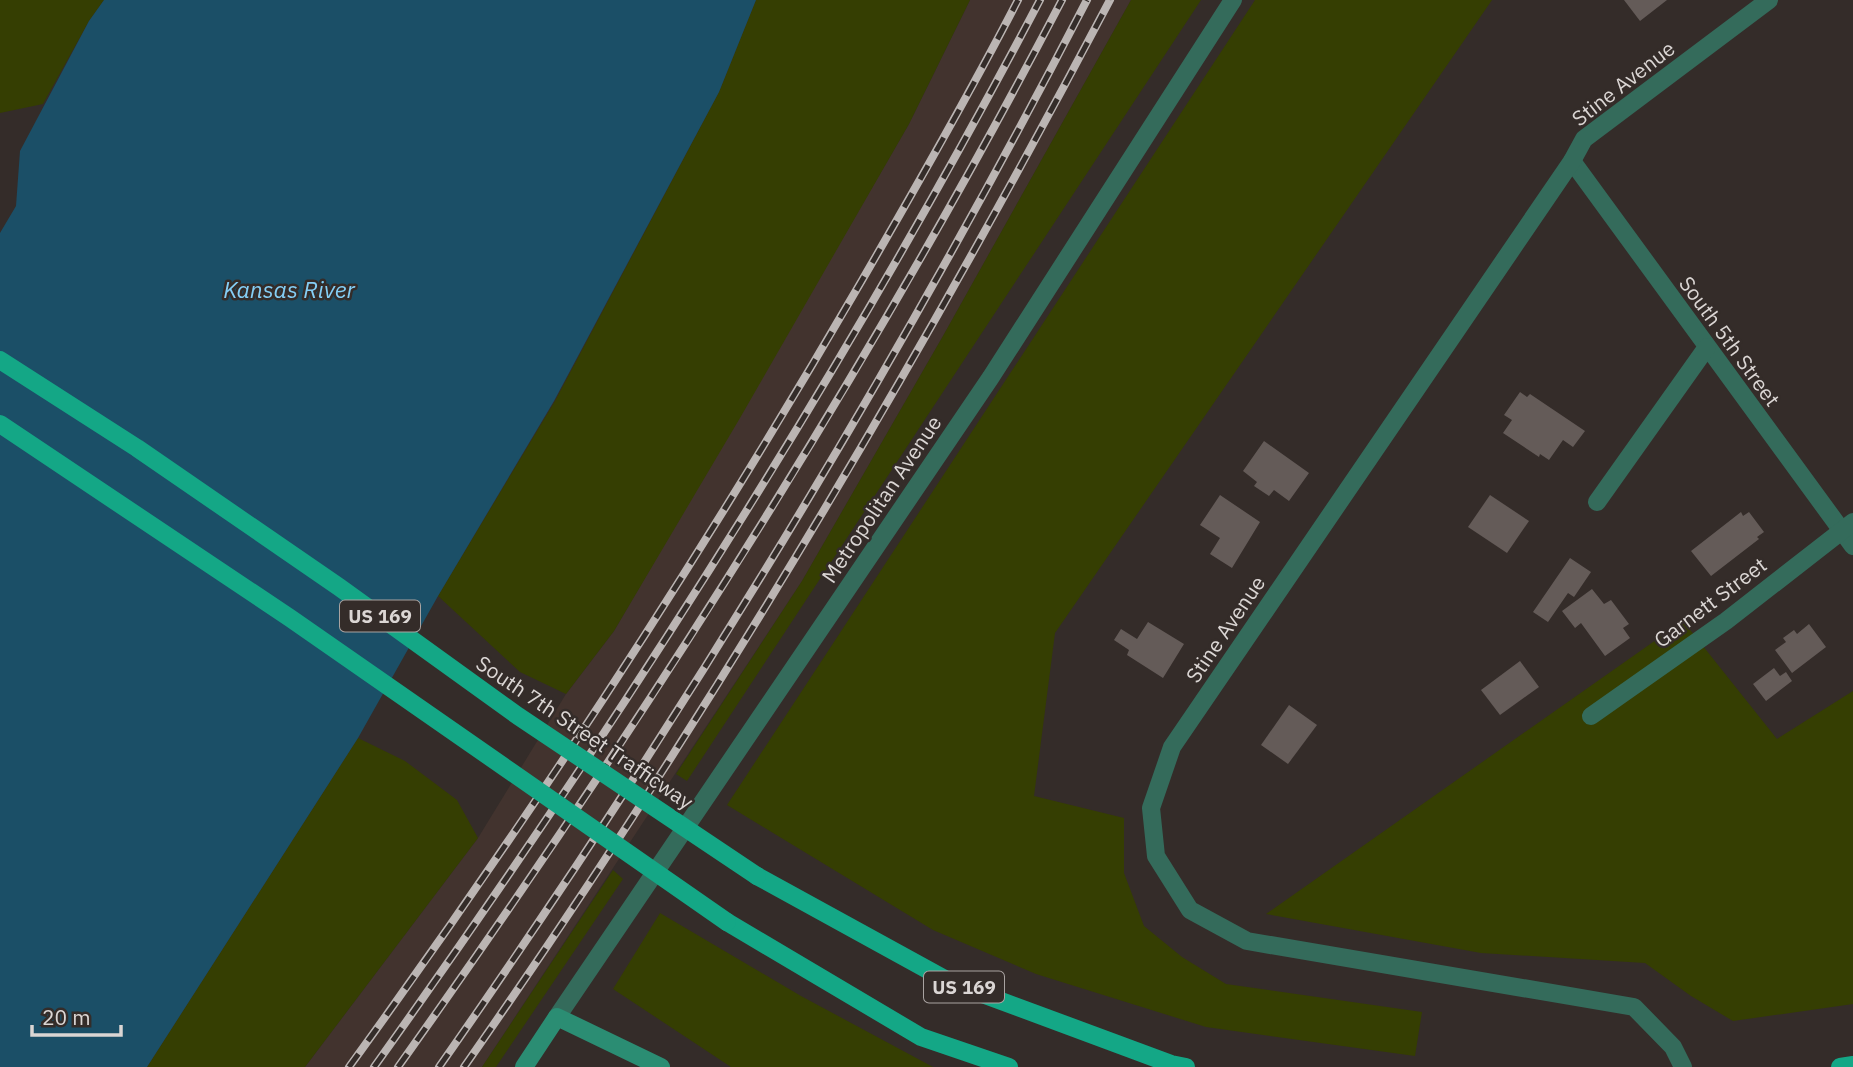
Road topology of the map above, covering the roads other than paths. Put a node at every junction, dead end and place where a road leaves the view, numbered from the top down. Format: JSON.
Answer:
{"nodes":[{"id":1,"x":1233,"y":0,"type":"edge"},
{"id":2,"x":1769,"y":0,"type":"edge"},
{"id":3,"x":1572,"y":161,"type":"junction"},
{"id":4,"x":1707,"y":347,"type":"junction"},
{"id":5,"x":0,"y":360,"type":"edge"},
{"id":6,"x":0,"y":424,"type":"edge"},
{"id":7,"x":1598,"y":502,"type":"dead end"},
{"id":8,"x":1847,"y":527,"type":"edge"},
{"id":9,"x":1853,"y":546,"type":"edge"},
{"id":10,"x":1591,"y":716,"type":"dead end"},
{"id":11,"x":557,"y":1017,"type":"junction"},
{"id":12,"x":1853,"y":1065,"type":"edge"},
{"id":13,"x":524,"y":1067,"type":"edge"},
{"id":14,"x":661,"y":1067,"type":"edge"},
{"id":15,"x":1009,"y":1067,"type":"edge"},
{"id":16,"x":1186,"y":1067,"type":"edge"},
{"id":17,"x":1683,"y":1067,"type":"edge"},
{"id":18,"x":1840,"y":1067,"type":"edge"}],
"edges":[{"from":1,"to":11,"type":"street","name":"Metropolitan Avenue"},
{"from":2,"to":3,"type":"street","name":"Stine Avenue"},
{"from":3,"to":4,"type":"street","name":"South 5th Street"},
{"from":3,"to":17,"type":"street","name":"Stine Avenue"},
{"from":4,"to":7,"type":"street"},
{"from":4,"to":8,"type":"street","name":"South 5th Street"},
{"from":5,"to":16,"type":"main road","name":"South 7th Street Trafficway","number":"US 169","bridge":true},
{"from":6,"to":15,"type":"main road","number":"US 169","bridge":true},
{"from":8,"to":9,"type":"street","name":"South 5th Street"},
{"from":8,"to":10,"type":"street","name":"Garnett Street"},
{"from":11,"to":13,"type":"main road","name":"Metropolitan Avenue"},
{"from":11,"to":14,"type":"main road"},
{"from":12,"to":18,"type":"main road"}]}
